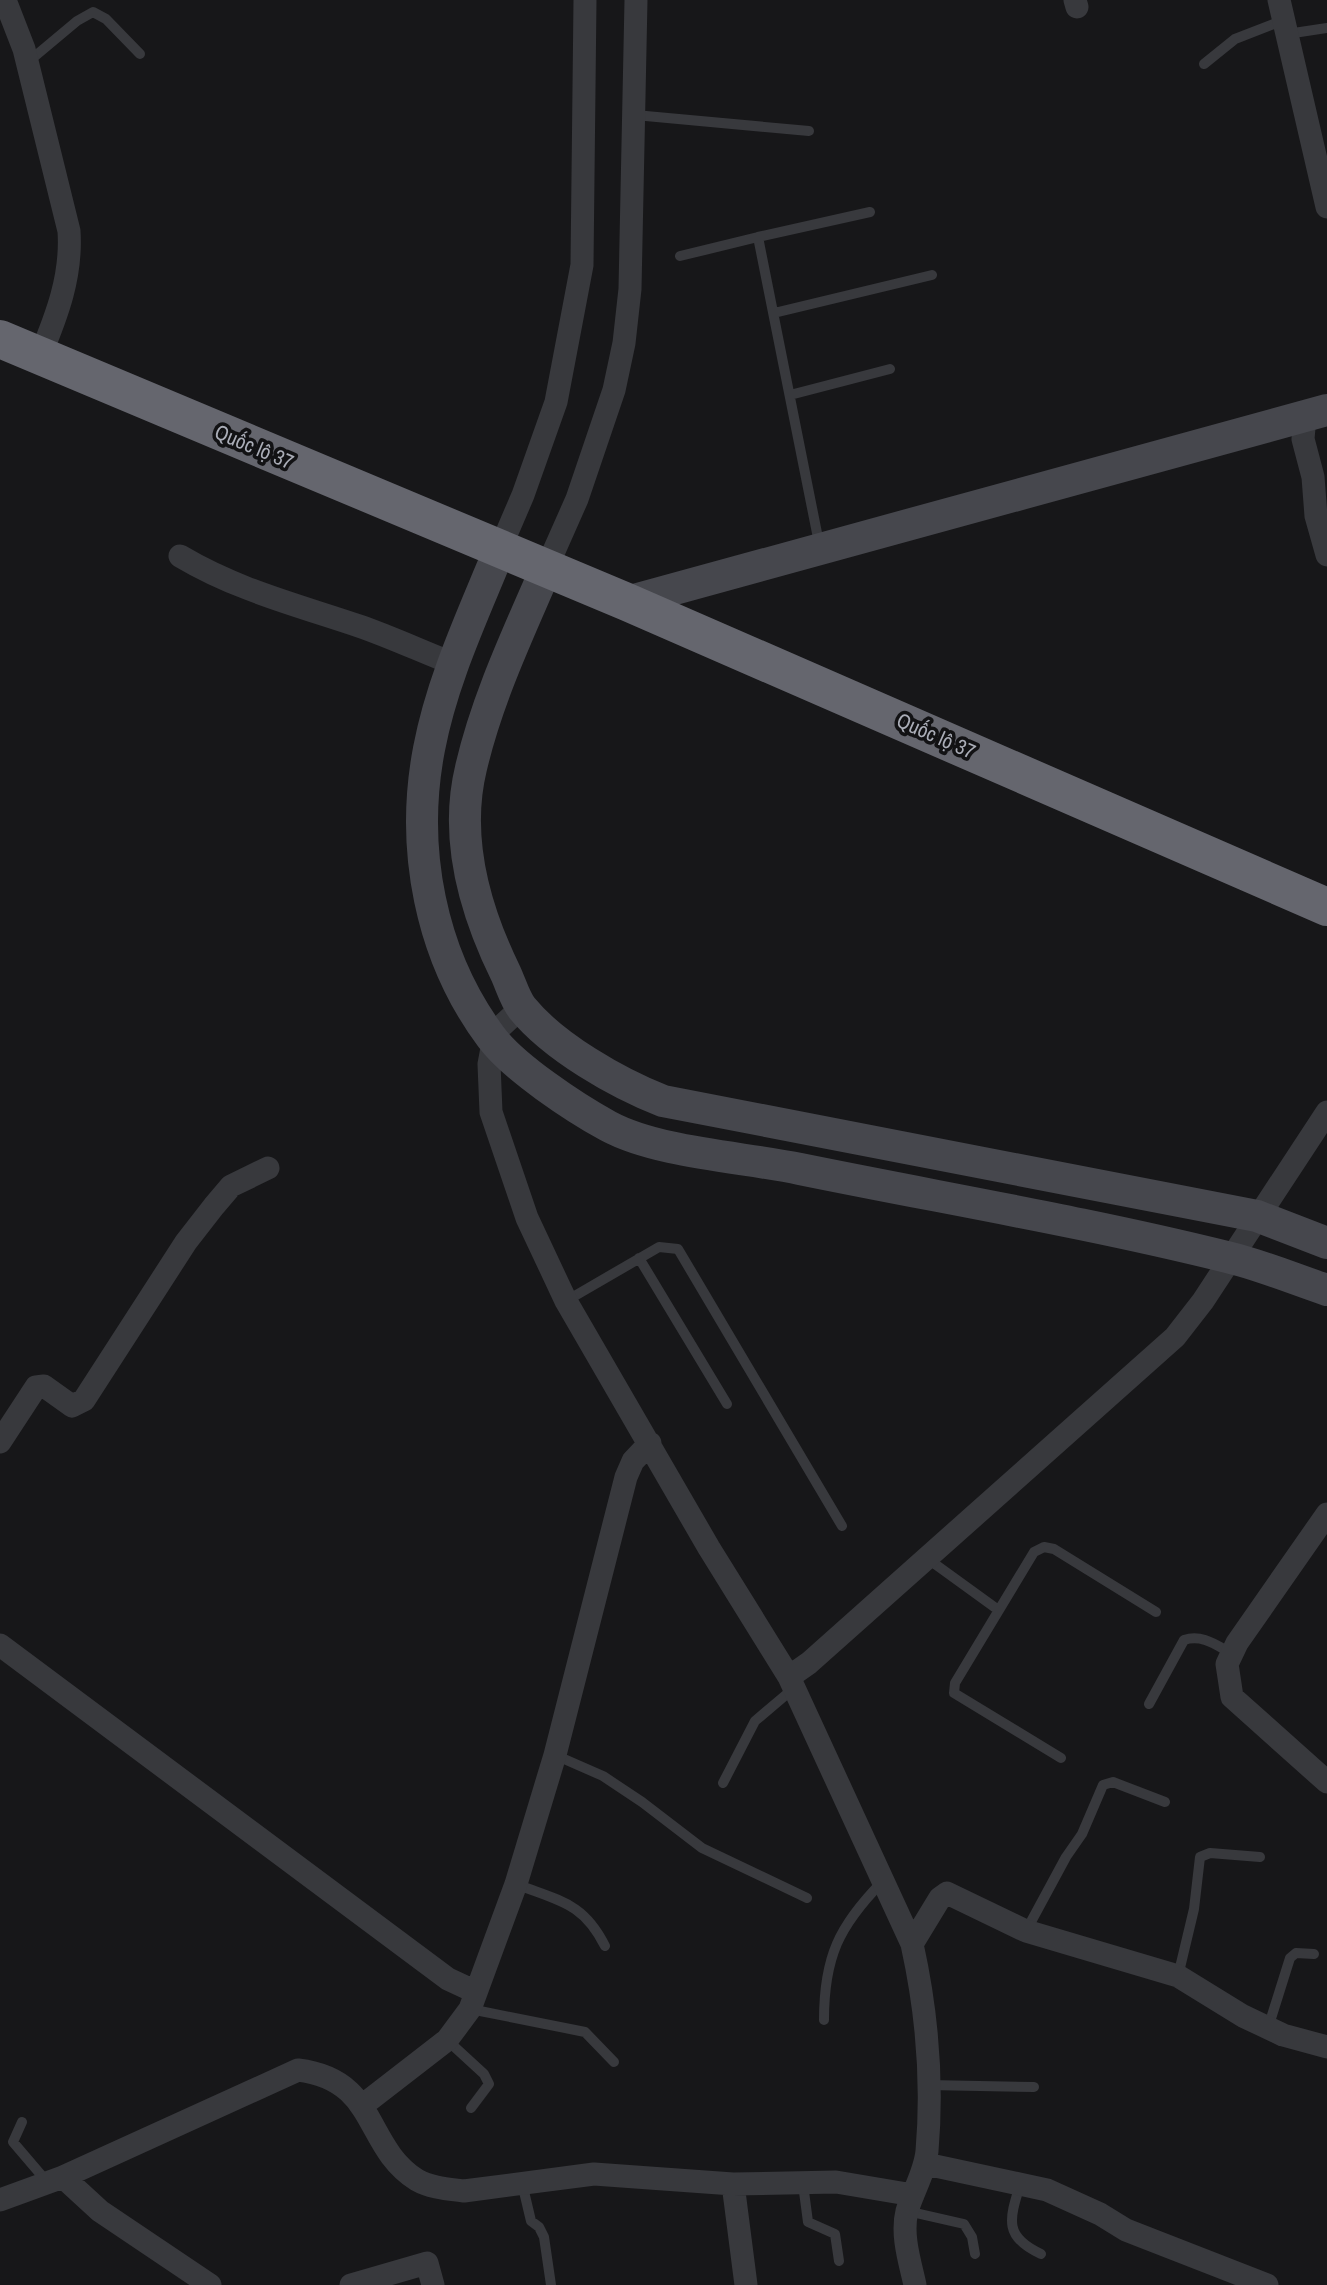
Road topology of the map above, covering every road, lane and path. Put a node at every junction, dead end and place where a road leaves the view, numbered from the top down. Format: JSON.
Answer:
{"nodes":[{"id":1,"x":5,"y":0,"type":"edge"},
{"id":2,"x":585,"y":0,"type":"edge"},
{"id":3,"x":636,"y":0,"type":"edge"},
{"id":4,"x":1284,"y":18,"type":"edge"},
{"id":5,"x":1327,"y":28,"type":"edge"},
{"id":6,"x":140,"y":54,"type":"dead end"},
{"id":7,"x":28,"y":62,"type":"junction"},
{"id":8,"x":1204,"y":64,"type":"dead end"},
{"id":9,"x":635,"y":115,"type":"junction"},
{"id":10,"x":809,"y":131,"type":"dead end"},
{"id":11,"x":1327,"y":207,"type":"edge"},
{"id":12,"x":870,"y":212,"type":"dead end"},
{"id":13,"x":758,"y":237,"type":"junction"},
{"id":14,"x":680,"y":256,"type":"dead end"},
{"id":15,"x":932,"y":275,"type":"dead end"},
{"id":16,"x":774,"y":313,"type":"junction"},
{"id":17,"x":0,"y":339,"type":"edge"},
{"id":18,"x":40,"y":356,"type":"junction"},
{"id":19,"x":890,"y":369,"type":"dead end"},
{"id":20,"x":790,"y":395,"type":"junction"},
{"id":21,"x":1316,"y":413,"type":"edge"},
{"id":22,"x":820,"y":549,"type":"junction"},
{"id":23,"x":504,"y":552,"type":"junction"},
{"id":24,"x":1327,"y":555,"type":"edge"},
{"id":25,"x":180,"y":556,"type":"dead end"},
{"id":26,"x":545,"y":568,"type":"junction"},
{"id":27,"x":626,"y":602,"type":"junction"},
{"id":28,"x":454,"y":664,"type":"junction"},
{"id":29,"x":1327,"y":907,"type":"edge"},
{"id":30,"x":508,"y":1020,"type":"junction"},
{"id":31,"x":1327,"y":1112,"type":"edge"},
{"id":32,"x":268,"y":1168,"type":"dead end"},
{"id":33,"x":1257,"y":1216,"type":"junction"},
{"id":34,"x":1327,"y":1243,"type":"edge"},
{"id":35,"x":1230,"y":1257,"type":"junction"},
{"id":36,"x":639,"y":1258,"type":"junction"},
{"id":37,"x":1327,"y":1290,"type":"edge"},
{"id":38,"x":566,"y":1301,"type":"junction"},
{"id":39,"x":727,"y":1404,"type":"dead end"},
{"id":40,"x":0,"y":1442,"type":"edge"},
{"id":41,"x":650,"y":1443,"type":"junction"},
{"id":42,"x":1327,"y":1514,"type":"edge"},
{"id":43,"x":842,"y":1526,"type":"dead end"},
{"id":44,"x":928,"y":1559,"type":"junction"},
{"id":45,"x":997,"y":1609,"type":"junction"},
{"id":46,"x":1156,"y":1612,"type":"dead end"},
{"id":47,"x":0,"y":1645,"type":"edge"},
{"id":48,"x":1231,"y":1653,"type":"junction"},
{"id":49,"x":792,"y":1682,"type":"junction"},
{"id":50,"x":1149,"y":1704,"type":"dead end"},
{"id":51,"x":555,"y":1755,"type":"junction"},
{"id":52,"x":1061,"y":1758,"type":"dead end"},
{"id":53,"x":1327,"y":1782,"type":"edge"},
{"id":54,"x":723,"y":1783,"type":"dead end"},
{"id":55,"x":1165,"y":1802,"type":"dead end"},
{"id":56,"x":1260,"y":1857,"type":"dead end"},
{"id":57,"x":882,"y":1882,"type":"junction"},
{"id":58,"x":516,"y":1884,"type":"junction"},
{"id":59,"x":807,"y":1898,"type":"dead end"},
{"id":60,"x":1026,"y":1931,"type":"junction"},
{"id":61,"x":912,"y":1944,"type":"junction"},
{"id":62,"x":605,"y":1946,"type":"dead end"},
{"id":63,"x":1314,"y":1954,"type":"dead end"},
{"id":64,"x":1178,"y":1976,"type":"junction"},
{"id":65,"x":473,"y":2000,"type":"junction"},
{"id":66,"x":824,"y":2020,"type":"dead end"},
{"id":67,"x":1268,"y":2028,"type":"junction"},
{"id":68,"x":447,"y":2040,"type":"junction"},
{"id":69,"x":1327,"y":2048,"type":"edge"},
{"id":70,"x":614,"y":2062,"type":"dead end"},
{"id":71,"x":928,"y":2085,"type":"junction"},
{"id":72,"x":1034,"y":2087,"type":"dead end"},
{"id":73,"x":363,"y":2105,"type":"junction"},
{"id":74,"x":471,"y":2108,"type":"dead end"},
{"id":75,"x":22,"y":2122,"type":"dead end"},
{"id":76,"x":926,"y":2164,"type":"junction"},
{"id":77,"x":56,"y":2180,"type":"junction"},
{"id":78,"x":522,"y":2183,"type":"junction"},
{"id":79,"x":733,"y":2184,"type":"junction"},
{"id":80,"x":803,"y":2184,"type":"junction"},
{"id":81,"x":1020,"y":2185,"type":"junction"},
{"id":82,"x":0,"y":2200,"type":"edge"},
{"id":83,"x":910,"y":2203,"type":"junction"},
{"id":84,"x":975,"y":2254,"type":"dead end"},
{"id":85,"x":1041,"y":2254,"type":"dead end"},
{"id":86,"x":839,"y":2261,"type":"dead end"},
{"id":87,"x":210,"y":2285,"type":"edge"},
{"id":88,"x":351,"y":2285,"type":"edge"},
{"id":89,"x":433,"y":2285,"type":"edge"},
{"id":90,"x":551,"y":2285,"type":"edge"},
{"id":91,"x":746,"y":2285,"type":"edge"},
{"id":92,"x":915,"y":2285,"type":"edge"},
{"id":93,"x":1267,"y":2285,"type":"edge"}],
"edges":[{"from":1,"to":7,"type":"street"},
{"from":2,"to":23,"type":"street"},
{"from":3,"to":9,"type":"street"},
{"from":4,"to":5,"type":"lane"},
{"from":4,"to":8,"type":"lane"},
{"from":4,"to":11,"type":"street"},
{"from":6,"to":7,"type":"lane"},
{"from":7,"to":18,"type":"street"},
{"from":9,"to":10,"type":"lane"},
{"from":9,"to":26,"type":"street"},
{"from":12,"to":13,"type":"lane"},
{"from":13,"to":14,"type":"lane"},
{"from":13,"to":16,"type":"lane"},
{"from":15,"to":16,"type":"lane"},
{"from":16,"to":20,"type":"lane"},
{"from":17,"to":18,"type":"highway","name":"Quốc lộ 37"},
{"from":18,"to":23,"type":"highway","name":"Quốc lộ 37"},
{"from":19,"to":20,"type":"lane"},
{"from":20,"to":22,"type":"lane"},
{"from":21,"to":22,"type":"main road"},
{"from":21,"to":24,"type":"street"},
{"from":22,"to":27,"type":"main road"},
{"from":23,"to":26,"type":"highway","name":"Quốc lộ 37"},
{"from":23,"to":28,"type":"main road"},
{"from":25,"to":28,"type":"street"},
{"from":26,"to":27,"type":"highway","name":"Quốc lộ 37"},
{"from":26,"to":30,"type":"main road"},
{"from":27,"to":29,"type":"highway","name":"Quốc lộ 37"},
{"from":28,"to":30,"type":"main road"},
{"from":30,"to":33,"type":"main road"},
{"from":30,"to":35,"type":"main road"},
{"from":30,"to":38,"type":"street"},
{"from":31,"to":33,"type":"street"},
{"from":32,"to":40,"type":"street"},
{"from":33,"to":34,"type":"main road"},
{"from":33,"to":35,"type":"street"},
{"from":35,"to":37,"type":"main road"},
{"from":35,"to":44,"type":"street"},
{"from":36,"to":38,"type":"lane"},
{"from":36,"to":39,"type":"lane"},
{"from":36,"to":43,"type":"lane"},
{"from":38,"to":41,"type":"street"},
{"from":41,"to":49,"type":"street"},
{"from":41,"to":51,"type":"street"},
{"from":42,"to":48,"type":"street"},
{"from":44,"to":45,"type":"lane"},
{"from":44,"to":49,"type":"street"},
{"from":45,"to":46,"type":"lane"},
{"from":45,"to":52,"type":"lane"},
{"from":47,"to":65,"type":"street"},
{"from":48,"to":50,"type":"lane"},
{"from":48,"to":53,"type":"street"},
{"from":49,"to":54,"type":"lane"},
{"from":49,"to":57,"type":"street"},
{"from":51,"to":58,"type":"street"},
{"from":51,"to":59,"type":"lane"},
{"from":55,"to":60,"type":"lane"},
{"from":56,"to":64,"type":"lane"},
{"from":57,"to":61,"type":"street"},
{"from":57,"to":66,"type":"lane"},
{"from":58,"to":62,"type":"lane"},
{"from":58,"to":65,"type":"street"},
{"from":60,"to":61,"type":"street"},
{"from":60,"to":64,"type":"street"},
{"from":61,"to":71,"type":"street"},
{"from":63,"to":67,"type":"lane"},
{"from":64,"to":67,"type":"street"},
{"from":65,"to":68,"type":"street"},
{"from":65,"to":70,"type":"lane"},
{"from":67,"to":69,"type":"street"},
{"from":68,"to":73,"type":"street"},
{"from":68,"to":74,"type":"lane"},
{"from":71,"to":72,"type":"lane"},
{"from":71,"to":76,"type":"street"},
{"from":73,"to":77,"type":"street"},
{"from":73,"to":78,"type":"street"},
{"from":75,"to":77,"type":"lane"},
{"from":76,"to":81,"type":"street"},
{"from":76,"to":83,"type":"street"},
{"from":77,"to":82,"type":"street"},
{"from":77,"to":87,"type":"street"},
{"from":78,"to":79,"type":"street"},
{"from":78,"to":90,"type":"lane"},
{"from":79,"to":80,"type":"street"},
{"from":79,"to":91,"type":"street"},
{"from":80,"to":83,"type":"street"},
{"from":80,"to":86,"type":"lane"},
{"from":81,"to":85,"type":"lane"},
{"from":81,"to":93,"type":"street"},
{"from":83,"to":84,"type":"lane"},
{"from":83,"to":92,"type":"street"},
{"from":88,"to":89,"type":"street"}]}
